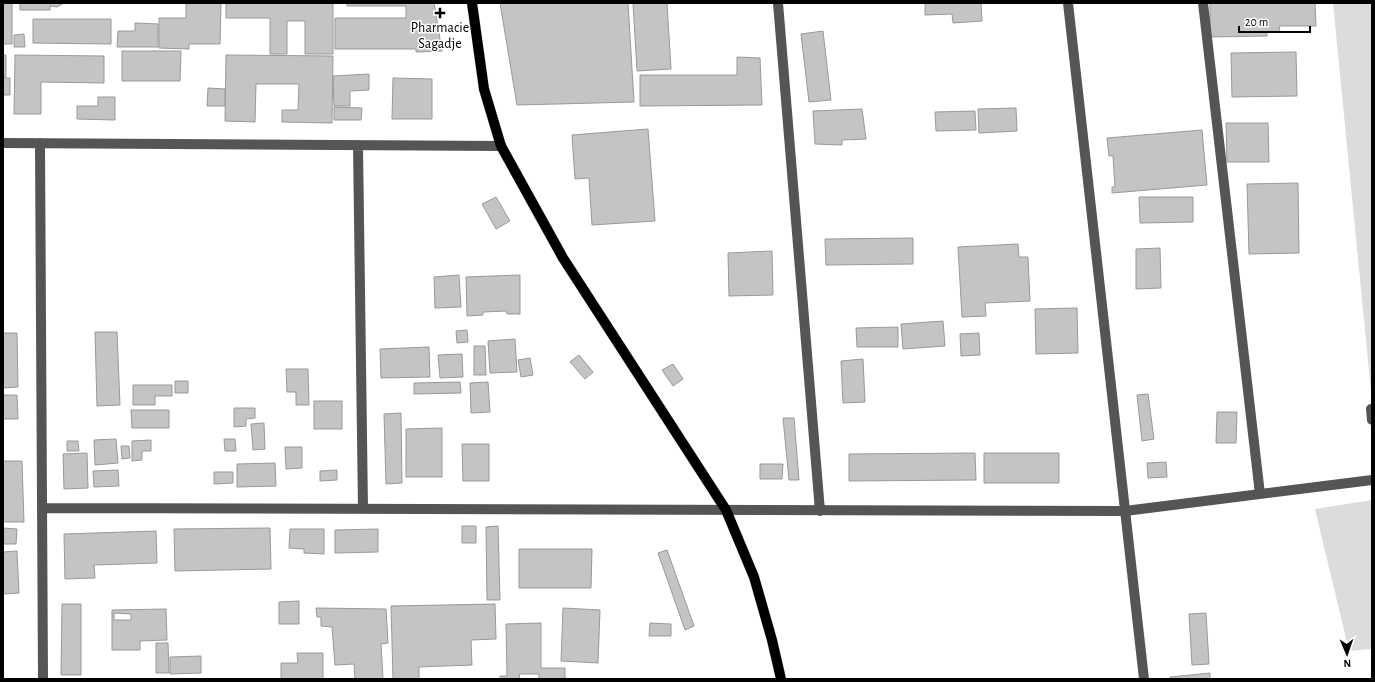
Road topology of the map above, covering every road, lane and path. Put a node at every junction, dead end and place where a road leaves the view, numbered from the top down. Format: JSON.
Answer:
{"nodes":[{"id":1,"x":472,"y":3,"type":"edge"},
{"id":2,"x":778,"y":3,"type":"edge"},
{"id":3,"x":1068,"y":3,"type":"edge"},
{"id":4,"x":1203,"y":3,"type":"edge"},
{"id":5,"x":3,"y":143,"type":"edge"},
{"id":6,"x":40,"y":143,"type":"junction"},
{"id":7,"x":358,"y":145,"type":"junction"},
{"id":8,"x":501,"y":146,"type":"junction"},
{"id":9,"x":1371,"y":409,"type":"dead end"},
{"id":10,"x":1372,"y":420,"type":"edge"},
{"id":11,"x":1372,"y":480,"type":"edge"},
{"id":12,"x":1260,"y":494,"type":"junction"},
{"id":13,"x":42,"y":508,"type":"junction"},
{"id":14,"x":363,"y":510,"type":"junction"},
{"id":15,"x":726,"y":510,"type":"junction"},
{"id":16,"x":820,"y":510,"type":"junction"},
{"id":17,"x":1125,"y":511,"type":"junction"},
{"id":18,"x":43,"y":679,"type":"edge"},
{"id":19,"x":781,"y":679,"type":"edge"},
{"id":20,"x":1144,"y":679,"type":"edge"}],
"edges":[{"from":1,"to":8,"type":"main road"},
{"from":2,"to":16,"type":"street"},
{"from":3,"to":17,"type":"street"},
{"from":4,"to":12,"type":"street"},
{"from":5,"to":6,"type":"street"},
{"from":6,"to":7,"type":"street"},
{"from":6,"to":13,"type":"street"},
{"from":7,"to":8,"type":"street"},
{"from":7,"to":14,"type":"street"},
{"from":8,"to":15,"type":"main road"},
{"from":9,"to":10,"type":"street"},
{"from":11,"to":12,"type":"street"},
{"from":12,"to":17,"type":"street"},
{"from":13,"to":14,"type":"street"},
{"from":13,"to":18,"type":"street"},
{"from":14,"to":15,"type":"street"},
{"from":15,"to":16,"type":"street"},
{"from":15,"to":19,"type":"main road"},
{"from":16,"to":17,"type":"street"},
{"from":17,"to":20,"type":"street"}]}
